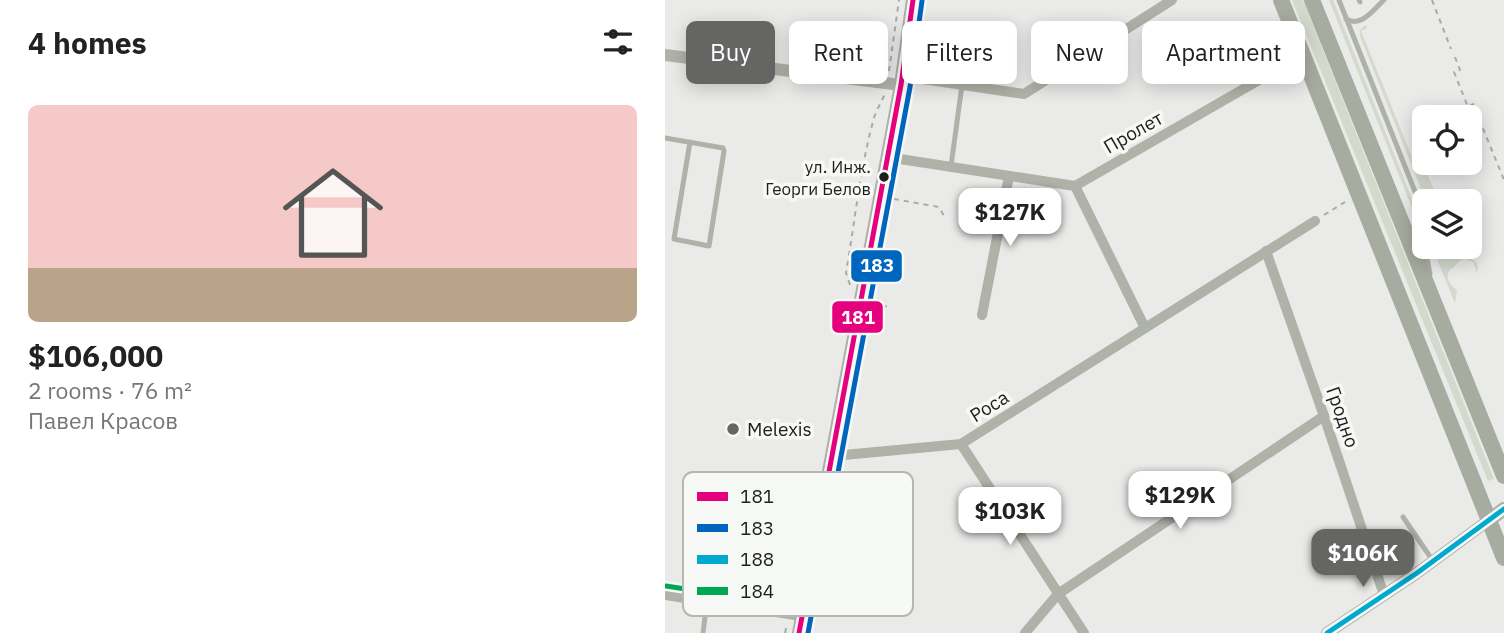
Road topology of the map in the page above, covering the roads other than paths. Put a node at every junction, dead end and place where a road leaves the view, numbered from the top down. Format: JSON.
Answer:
{"nodes":[{"id":1,"x":913,"y":0,"type":"edge"},
{"id":2,"x":1172,"y":0,"type":"edge"},
{"id":3,"x":1281,"y":0,"type":"edge"},
{"id":4,"x":1312,"y":0,"type":"edge"},
{"id":5,"x":1339,"y":0,"type":"edge"},
{"id":6,"x":1384,"y":0,"type":"edge"},
{"id":7,"x":1346,"y":19,"type":"junction"},
{"id":8,"x":665,"y":55,"type":"edge"},
{"id":9,"x":897,"y":80,"type":"junction"},
{"id":10,"x":1252,"y":84,"type":"edge"},
{"id":11,"x":962,"y":85,"type":"junction"},
{"id":12,"x":665,"y":138,"type":"edge"},
{"id":13,"x":690,"y":142,"type":"junction"},
{"id":14,"x":887,"y":157,"type":"junction"},
{"id":15,"x":951,"y":166,"type":"junction"},
{"id":16,"x":1009,"y":176,"type":"junction"},
{"id":17,"x":1075,"y":186,"type":"junction"},
{"id":18,"x":1413,"y":189,"type":"edge"},
{"id":19,"x":1315,"y":221,"type":"road end"},
{"id":20,"x":1266,"y":251,"type":"junction"},
{"id":21,"x":1427,"y":259,"type":"edge"},
{"id":22,"x":1437,"y":312,"type":"junction"},
{"id":23,"x":982,"y":314,"type":"dead end"},
{"id":24,"x":1145,"y":328,"type":"junction"},
{"id":25,"x":1324,"y":416,"type":"junction"},
{"id":26,"x":961,"y":444,"type":"junction"},
{"id":27,"x":832,"y":456,"type":"junction"},
{"id":28,"x":829,"y":472,"type":"edge"},
{"id":29,"x":1504,"y":476,"type":"edge"},
{"id":30,"x":1504,"y":509,"type":"edge"},
{"id":31,"x":1403,"y":517,"type":"dead end"},
{"id":32,"x":1489,"y":520,"type":"junction"},
{"id":33,"x":1504,"y":558,"type":"edge"},
{"id":34,"x":1433,"y":561,"type":"junction"},
{"id":35,"x":1059,"y":594,"type":"junction"},
{"id":36,"x":665,"y":595,"type":"edge"},
{"id":37,"x":1384,"y":595,"type":"junction"},
{"id":38,"x":683,"y":598,"type":"edge"},
{"id":39,"x":802,"y":616,"type":"edge"},
{"id":40,"x":799,"y":633,"type":"edge"},
{"id":41,"x":1025,"y":633,"type":"edge"},
{"id":42,"x":1084,"y":633,"type":"edge"},
{"id":43,"x":1327,"y":633,"type":"edge"}],
"edges":[{"from":1,"to":9,"type":"main road"},
{"from":2,"to":11,"type":"street"},
{"from":3,"to":32,"type":"highway"},
{"from":4,"to":22,"type":"highway"},
{"from":5,"to":7,"type":"lane"},
{"from":6,"to":7,"type":"lane"},
{"from":7,"to":18,"type":"lane"},
{"from":8,"to":9,"type":"street"},
{"from":9,"to":11,"type":"street"},
{"from":9,"to":14,"type":"main road"},
{"from":10,"to":17,"type":"street","name":"Пролет"},
{"from":11,"to":15,"type":"lane"},
{"from":12,"to":13,"type":"lane"},
{"from":13,"to":13,"type":"lane"},
{"from":14,"to":15,"type":"street"},
{"from":14,"to":27,"type":"main road"},
{"from":15,"to":16,"type":"street"},
{"from":16,"to":17,"type":"street"},
{"from":16,"to":23,"type":"street"},
{"from":17,"to":24,"type":"street"},
{"from":19,"to":20,"type":"street","name":"Роса"},
{"from":20,"to":24,"type":"street","name":"Роса"},
{"from":20,"to":25,"type":"street","name":"Гродно"},
{"from":21,"to":22,"type":"lane"},
{"from":22,"to":29,"type":"highway"},
{"from":24,"to":26,"type":"street","name":"Роса"},
{"from":25,"to":35,"type":"street"},
{"from":25,"to":37,"type":"street","name":"Гродно"},
{"from":26,"to":27,"type":"street","name":"Роса"},
{"from":26,"to":35,"type":"street"},
{"from":27,"to":28,"type":"main road"},
{"from":30,"to":32,"type":"main road"},
{"from":31,"to":34,"type":"lane"},
{"from":32,"to":33,"type":"highway"},
{"from":32,"to":34,"type":"street"},
{"from":34,"to":37,"type":"street"},
{"from":35,"to":41,"type":"street"},
{"from":35,"to":42,"type":"street"},
{"from":36,"to":38,"type":"street"},
{"from":37,"to":43,"type":"street"},
{"from":39,"to":40,"type":"main road"}]}
